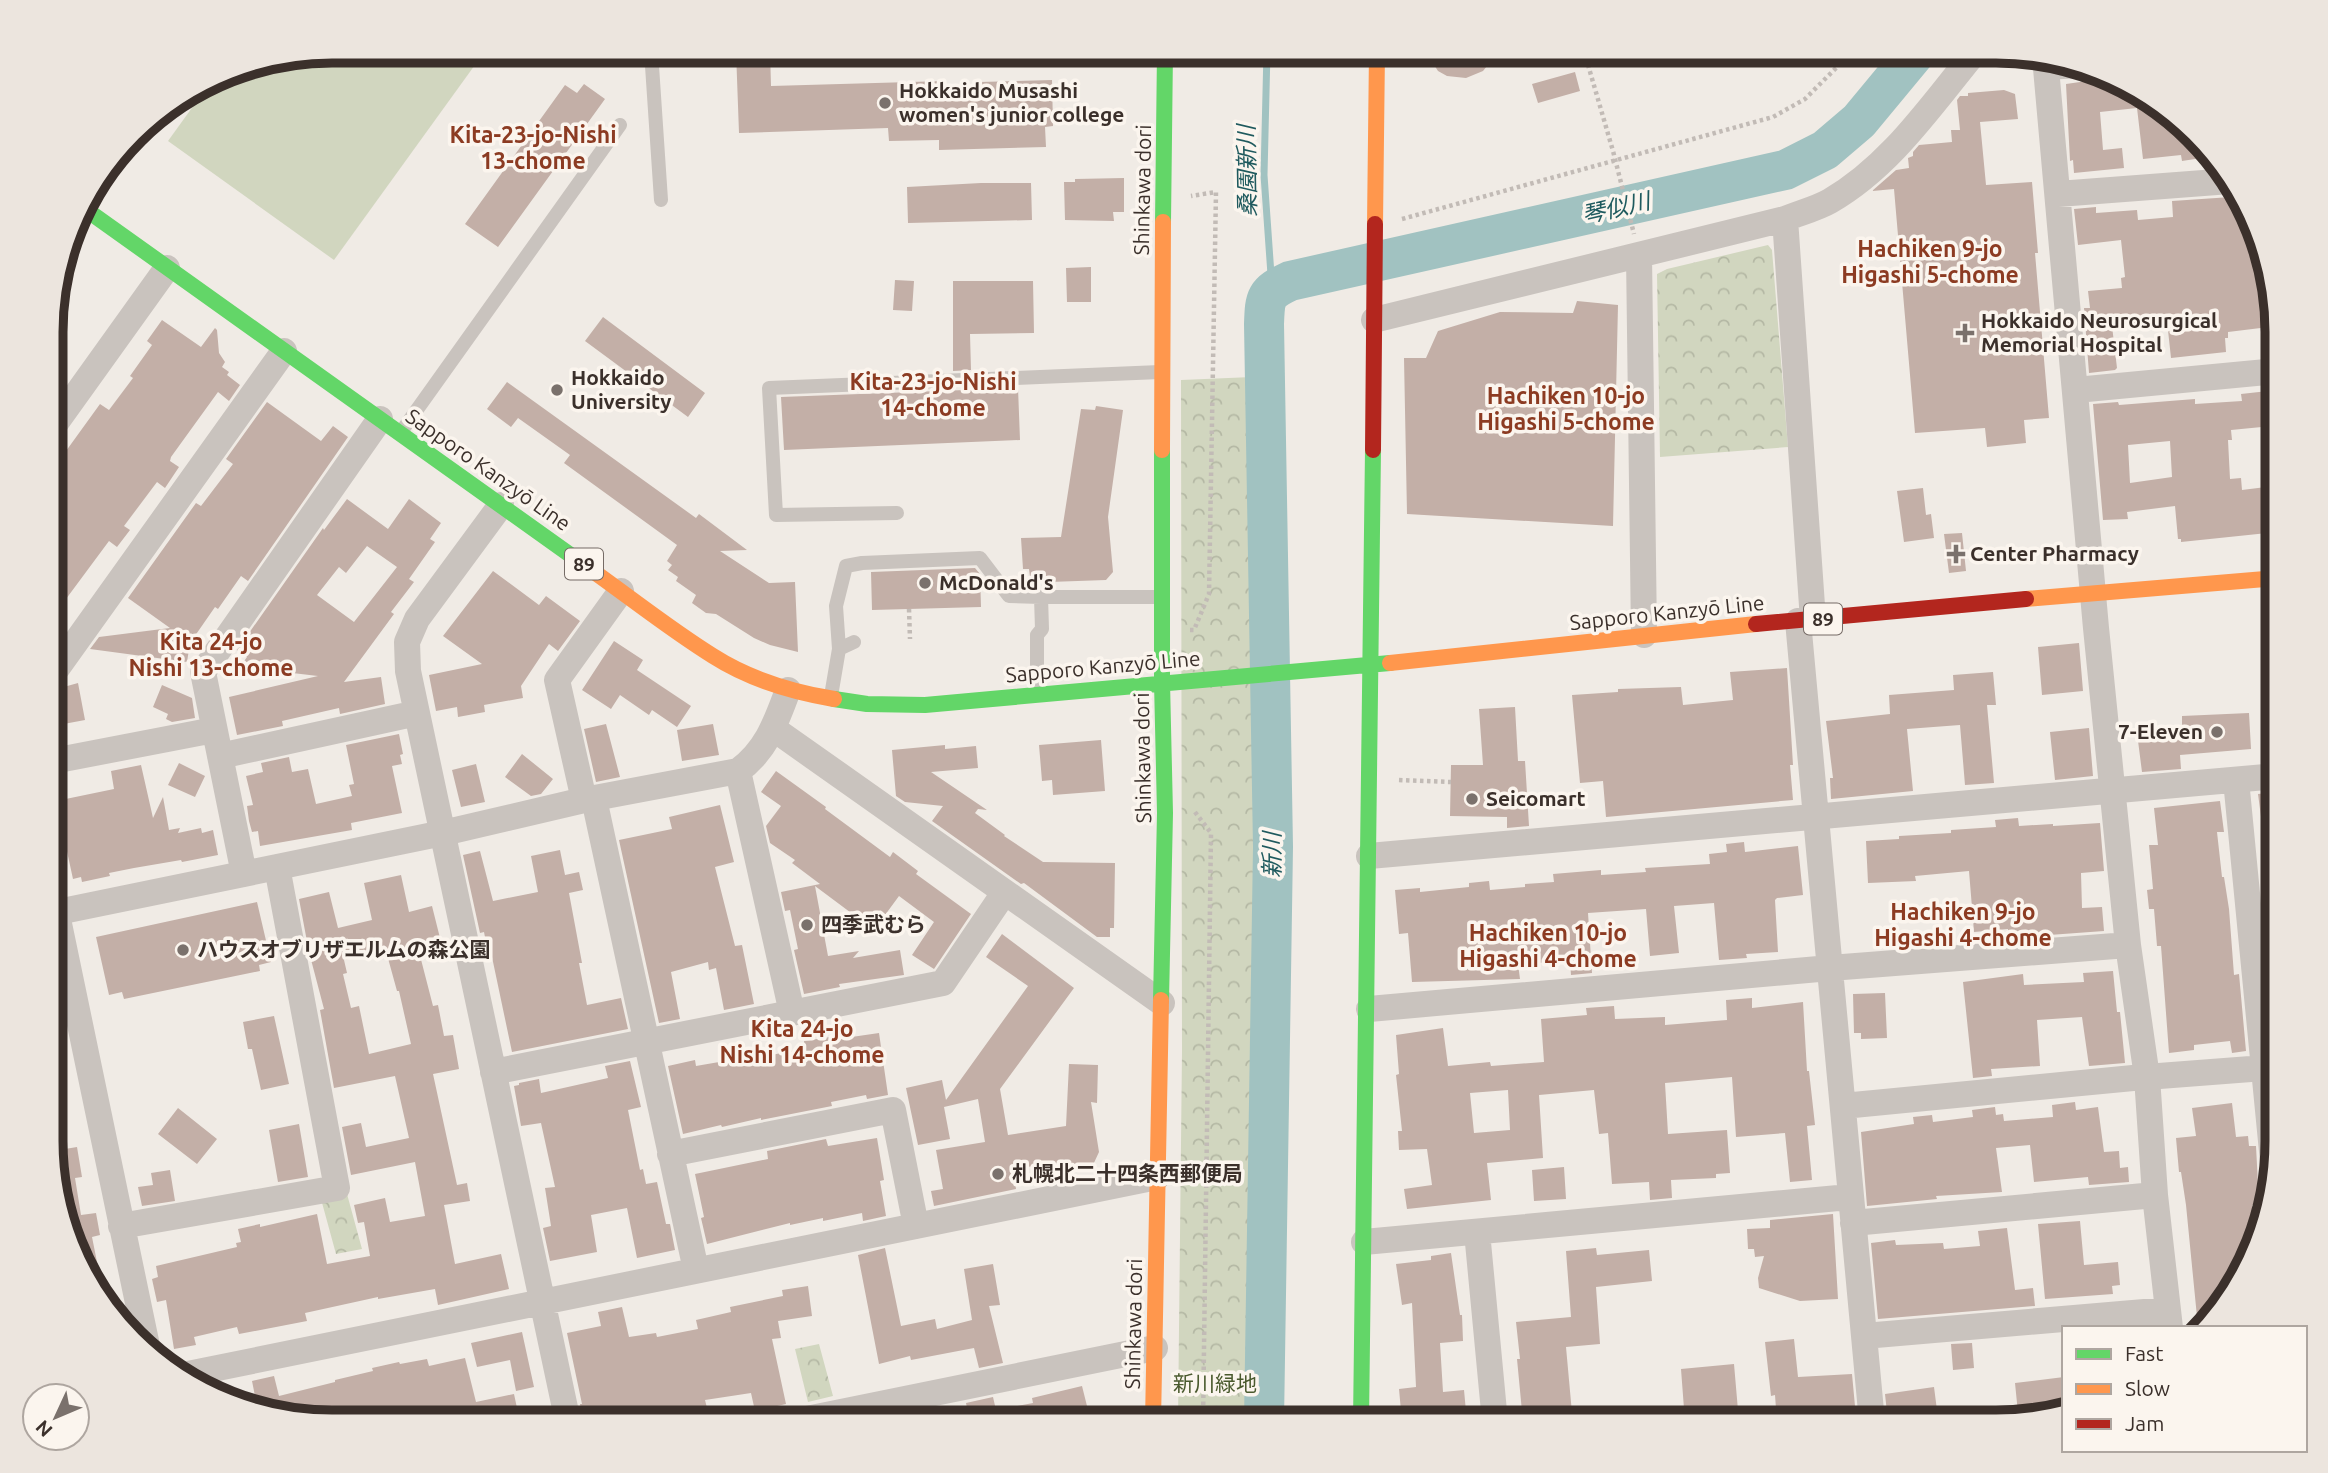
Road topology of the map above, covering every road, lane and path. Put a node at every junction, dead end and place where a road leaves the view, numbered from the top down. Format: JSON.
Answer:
{"nodes":[{"id":1,"x":652,"y":63,"type":"edge"},
{"id":2,"x":1165,"y":63,"type":"edge"},
{"id":3,"x":1377,"y":63,"type":"edge"},
{"id":4,"x":1587,"y":63,"type":"edge"},
{"id":5,"x":1841,"y":63,"type":"edge"},
{"id":6,"x":1966,"y":63,"type":"edge"},
{"id":7,"x":2046,"y":68,"type":"edge"},
{"id":8,"x":620,"y":125,"type":"dead end"},
{"id":9,"x":1615,"y":160,"type":"junction"},
{"id":10,"x":2219,"y":182,"type":"edge"},
{"id":11,"x":2058,"y":194,"type":"junction"},
{"id":12,"x":1190,"y":196,"type":"dead end"},
{"id":13,"x":661,"y":200,"type":"dead end"},
{"id":14,"x":91,"y":213,"type":"edge"},
{"id":15,"x":1784,"y":219,"type":"junction"},
{"id":16,"x":1398,"y":220,"type":"dead end"},
{"id":17,"x":1637,"y":247,"type":"junction"},
{"id":18,"x":167,"y":268,"type":"junction"},
{"id":19,"x":1375,"y":314,"type":"junction"},
{"id":20,"x":284,"y":351,"type":"junction"},
{"id":21,"x":1162,"y":372,"type":"junction"},
{"id":22,"x":2265,"y":372,"type":"edge"},
{"id":23,"x":2076,"y":390,"type":"junction"},
{"id":24,"x":63,"y":413,"type":"edge"},
{"id":25,"x":390,"y":426,"type":"junction"},
{"id":26,"x":500,"y":505,"type":"junction"},
{"id":27,"x":897,"y":513,"type":"dead end"},
{"id":28,"x":2265,"y":580,"type":"edge"},
{"id":29,"x":621,"y":591,"type":"junction"},
{"id":30,"x":2092,"y":593,"type":"junction"},
{"id":31,"x":1041,"y":597,"type":"junction"},
{"id":32,"x":1163,"y":597,"type":"junction"},
{"id":33,"x":909,"y":609,"type":"dead end"},
{"id":34,"x":1805,"y":620,"type":"junction"},
{"id":35,"x":1163,"y":630,"type":"junction"},
{"id":36,"x":1644,"y":635,"type":"junction"},
{"id":37,"x":911,"y":639,"type":"dead end"},
{"id":38,"x":854,"y":642,"type":"dead end"},
{"id":39,"x":839,"y":649,"type":"junction"},
{"id":40,"x":63,"y":660,"type":"edge"},
{"id":41,"x":1370,"y":664,"type":"junction"},
{"id":42,"x":1162,"y":682,"type":"junction"},
{"id":43,"x":788,"y":690,"type":"junction"},
{"id":44,"x":1037,"y":694,"type":"junction"},
{"id":45,"x":830,"y":701,"type":"junction"},
{"id":46,"x":417,"y":713,"type":"junction"},
{"id":47,"x":774,"y":729,"type":"junction"},
{"id":48,"x":214,"y":730,"type":"junction"},
{"id":49,"x":220,"y":756,"type":"junction"},
{"id":50,"x":63,"y":759,"type":"edge"},
{"id":51,"x":738,"y":771,"type":"junction"},
{"id":52,"x":2265,"y":777,"type":"edge"},
{"id":53,"x":1393,"y":779,"type":"dead end"},
{"id":54,"x":2236,"y":780,"type":"junction"},
{"id":55,"x":1451,"y":782,"type":"dead end"},
{"id":56,"x":2112,"y":790,"type":"junction"},
{"id":57,"x":589,"y":799,"type":"junction"},
{"id":58,"x":1189,"y":809,"type":"dead end"},
{"id":59,"x":1816,"y":817,"type":"junction"},
{"id":60,"x":443,"y":833,"type":"junction"},
{"id":61,"x":1369,"y":856,"type":"junction"},
{"id":62,"x":277,"y":867,"type":"junction"},
{"id":63,"x":244,"y":874,"type":"junction"},
{"id":64,"x":1004,"y":893,"type":"junction"},
{"id":65,"x":63,"y":905,"type":"edge"},
{"id":66,"x":2128,"y":945,"type":"junction"},
{"id":67,"x":63,"y":950,"type":"edge"},
{"id":68,"x":1830,"y":968,"type":"junction"},
{"id":69,"x":1162,"y":1003,"type":"junction"},
{"id":70,"x":1369,"y":1009,"type":"junction"},
{"id":71,"x":792,"y":1013,"type":"junction"},
{"id":72,"x":2265,"y":1019,"type":"edge"},
{"id":73,"x":646,"y":1041,"type":"junction"},
{"id":74,"x":2265,"y":1068,"type":"edge"},
{"id":75,"x":493,"y":1072,"type":"junction"},
{"id":76,"x":2147,"y":1077,"type":"junction"},
{"id":77,"x":1843,"y":1106,"type":"junction"},
{"id":78,"x":670,"y":1154,"type":"junction"},
{"id":79,"x":1157,"y":1177,"type":"junction"},
{"id":80,"x":2155,"y":1195,"type":"junction"},
{"id":81,"x":1851,"y":1210,"type":"junction"},
{"id":82,"x":121,"y":1226,"type":"junction"},
{"id":83,"x":916,"y":1226,"type":"junction"},
{"id":84,"x":1477,"y":1232,"type":"junction"},
{"id":85,"x":1364,"y":1242,"type":"junction"},
{"id":86,"x":696,"y":1270,"type":"junction"},
{"id":87,"x":542,"y":1302,"type":"junction"},
{"id":88,"x":2169,"y":1319,"type":"edge"},
{"id":89,"x":144,"y":1333,"type":"edge"},
{"id":90,"x":1864,"y":1336,"type":"junction"},
{"id":91,"x":1155,"y":1348,"type":"junction"},
{"id":92,"x":195,"y":1372,"type":"edge"},
{"id":93,"x":565,"y":1410,"type":"edge"},
{"id":94,"x":851,"y":1410,"type":"edge"},
{"id":95,"x":1153,"y":1410,"type":"edge"},
{"id":96,"x":1203,"y":1410,"type":"edge"},
{"id":97,"x":1361,"y":1410,"type":"edge"},
{"id":98,"x":1493,"y":1410,"type":"edge"},
{"id":99,"x":1871,"y":1410,"type":"edge"}],
"edges":[{"from":1,"to":13,"type":"lane"},
{"from":2,"to":21,"type":"street","name":"Shinkawa dori"},
{"from":3,"to":19,"type":"street"},
{"from":4,"to":9,"type":"path"},
{"from":5,"to":9,"type":"path"},
{"from":6,"to":15,"type":"street"},
{"from":7,"to":11,"type":"street"},
{"from":8,"to":25,"type":"lane"},
{"from":9,"to":16,"type":"path"},
{"from":9,"to":17,"type":"path"},
{"from":10,"to":11,"type":"street"},
{"from":11,"to":23,"type":"street"},
{"from":12,"to":35,"type":"path"},
{"from":14,"to":18,"type":"street","name":"Sapporo Kanzyō Line","number":"89"},
{"from":15,"to":17,"type":"street"},
{"from":15,"to":34,"type":"street"},
{"from":17,"to":19,"type":"street"},
{"from":17,"to":36,"type":"street"},
{"from":18,"to":20,"type":"street","name":"Sapporo Kanzyō Line","number":"89"},
{"from":18,"to":24,"type":"street"},
{"from":19,"to":41,"type":"street"},
{"from":20,"to":25,"type":"street","name":"Sapporo Kanzyō Line","number":"89"},
{"from":20,"to":40,"type":"street"},
{"from":21,"to":27,"type":"lane"},
{"from":21,"to":32,"type":"street","name":"Shinkawa dori"},
{"from":22,"to":23,"type":"street"},
{"from":23,"to":30,"type":"street"},
{"from":25,"to":26,"type":"street","name":"Sapporo Kanzyō Line","number":"89"},
{"from":25,"to":48,"type":"street"},
{"from":26,"to":29,"type":"street","name":"Sapporo Kanzyō Line","number":"89"},
{"from":26,"to":46,"type":"street"},
{"from":28,"to":30,"type":"street","name":"Sapporo Kanzyō Line","number":"89"},
{"from":29,"to":43,"type":"street","name":"Sapporo Kanzyō Line","number":"89"},
{"from":29,"to":57,"type":"street"},
{"from":30,"to":34,"type":"street","name":"Sapporo Kanzyō Line","number":"89"},
{"from":30,"to":56,"type":"street"},
{"from":31,"to":32,"type":"lane"},
{"from":31,"to":39,"type":"lane"},
{"from":31,"to":44,"type":"lane"},
{"from":32,"to":35,"type":"street","name":"Shinkawa dori"},
{"from":33,"to":37,"type":"path"},
{"from":34,"to":36,"type":"street","name":"Sapporo Kanzyō Line","number":"89"},
{"from":34,"to":59,"type":"street"},
{"from":35,"to":42,"type":"street","name":"Shinkawa dori"},
{"from":36,"to":41,"type":"street","name":"Sapporo Kanzyō Line","number":"89"},
{"from":38,"to":39,"type":"lane"},
{"from":39,"to":45,"type":"lane"},
{"from":41,"to":42,"type":"street","name":"Sapporo Kanzyō Line","number":"89"},
{"from":41,"to":61,"type":"street"},
{"from":42,"to":44,"type":"street","name":"Sapporo Kanzyō Line","number":"89"},
{"from":42,"to":69,"type":"street","name":"Shinkawa dori"},
{"from":43,"to":45,"type":"street","name":"Sapporo Kanzyō Line","number":"89"},
{"from":43,"to":47,"type":"street"},
{"from":44,"to":45,"type":"street","name":"Sapporo Kanzyō Line","number":"89"},
{"from":46,"to":49,"type":"street"},
{"from":46,"to":60,"type":"street"},
{"from":47,"to":51,"type":"street"},
{"from":47,"to":64,"type":"street"},
{"from":48,"to":49,"type":"street"},
{"from":48,"to":50,"type":"street"},
{"from":49,"to":63,"type":"street"},
{"from":51,"to":57,"type":"street"},
{"from":51,"to":71,"type":"street"},
{"from":52,"to":54,"type":"street"},
{"from":53,"to":55,"type":"path"},
{"from":54,"to":56,"type":"street"},
{"from":54,"to":72,"type":"street"},
{"from":56,"to":59,"type":"street"},
{"from":56,"to":66,"type":"street"},
{"from":57,"to":60,"type":"street"},
{"from":57,"to":73,"type":"street"},
{"from":58,"to":96,"type":"path"},
{"from":59,"to":61,"type":"street"},
{"from":59,"to":68,"type":"street"},
{"from":60,"to":62,"type":"street"},
{"from":60,"to":75,"type":"street"},
{"from":61,"to":70,"type":"street"},
{"from":62,"to":63,"type":"street"},
{"from":62,"to":82,"type":"street"},
{"from":63,"to":65,"type":"street"},
{"from":64,"to":69,"type":"street"},
{"from":64,"to":71,"type":"street"},
{"from":66,"to":68,"type":"street"},
{"from":66,"to":76,"type":"street"},
{"from":67,"to":82,"type":"street"},
{"from":68,"to":70,"type":"street"},
{"from":68,"to":77,"type":"street"},
{"from":69,"to":79,"type":"street","name":"Shinkawa dori"},
{"from":70,"to":85,"type":"street"},
{"from":71,"to":73,"type":"street"},
{"from":73,"to":75,"type":"street"},
{"from":73,"to":78,"type":"street"},
{"from":74,"to":76,"type":"street"},
{"from":75,"to":87,"type":"street"},
{"from":76,"to":77,"type":"street"},
{"from":76,"to":80,"type":"street"},
{"from":77,"to":81,"type":"street"},
{"from":78,"to":83,"type":"street"},
{"from":78,"to":86,"type":"street"},
{"from":79,"to":83,"type":"street"},
{"from":79,"to":91,"type":"street","name":"Shinkawa dori"},
{"from":80,"to":81,"type":"street"},
{"from":80,"to":88,"type":"street"},
{"from":81,"to":84,"type":"street"},
{"from":81,"to":90,"type":"street"},
{"from":82,"to":89,"type":"street"},
{"from":83,"to":86,"type":"street"},
{"from":84,"to":85,"type":"street"},
{"from":84,"to":98,"type":"street"},
{"from":85,"to":97,"type":"street"},
{"from":86,"to":87,"type":"street"},
{"from":87,"to":92,"type":"street"},
{"from":87,"to":93,"type":"street"},
{"from":88,"to":90,"type":"street"},
{"from":90,"to":99,"type":"street"},
{"from":91,"to":94,"type":"street"},
{"from":91,"to":95,"type":"street","name":"Shinkawa dori"}]}
